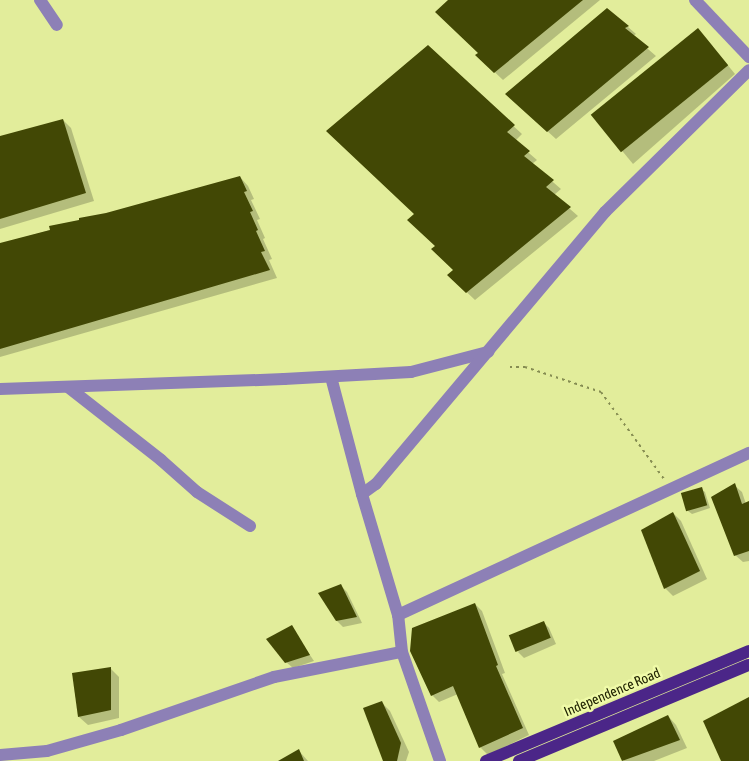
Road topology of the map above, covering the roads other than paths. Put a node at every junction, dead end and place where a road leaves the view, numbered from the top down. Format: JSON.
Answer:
{"nodes":[{"id":1,"x":40,"y":0,"type":"edge"},
{"id":2,"x":695,"y":0,"type":"edge"},
{"id":3,"x":57,"y":25,"type":"dead end"},
{"id":4,"x":749,"y":57,"type":"edge"},
{"id":5,"x":749,"y":70,"type":"edge"},
{"id":6,"x":488,"y":352,"type":"junction"},
{"id":7,"x":331,"y":377,"type":"junction"},
{"id":8,"x":68,"y":387,"type":"junction"},
{"id":9,"x":0,"y":389,"type":"edge"},
{"id":10,"x":749,"y":453,"type":"edge"},
{"id":11,"x":362,"y":494,"type":"junction"},
{"id":12,"x":250,"y":526,"type":"dead end"},
{"id":13,"x":398,"y":615,"type":"junction"},
{"id":14,"x":402,"y":652,"type":"junction"},
{"id":15,"x":749,"y":652,"type":"edge"},
{"id":16,"x":749,"y":665,"type":"edge"},
{"id":17,"x":0,"y":755,"type":"edge"},
{"id":18,"x":440,"y":761,"type":"edge"},
{"id":19,"x":486,"y":761,"type":"edge"},
{"id":20,"x":519,"y":761,"type":"edge"}],
"edges":[{"from":1,"to":3,"type":"street"},
{"from":2,"to":4,"type":"street"},
{"from":5,"to":6,"type":"street"},
{"from":6,"to":7,"type":"street"},
{"from":6,"to":11,"type":"street"},
{"from":7,"to":8,"type":"street"},
{"from":7,"to":11,"type":"street"},
{"from":8,"to":9,"type":"street"},
{"from":8,"to":12,"type":"street"},
{"from":10,"to":13,"type":"street"},
{"from":11,"to":13,"type":"street"},
{"from":13,"to":14,"type":"street"},
{"from":14,"to":17,"type":"street"},
{"from":14,"to":18,"type":"street"},
{"from":15,"to":19,"type":"main road","name":"Independence Road"},
{"from":16,"to":20,"type":"main road","name":"Independence Road"}]}
